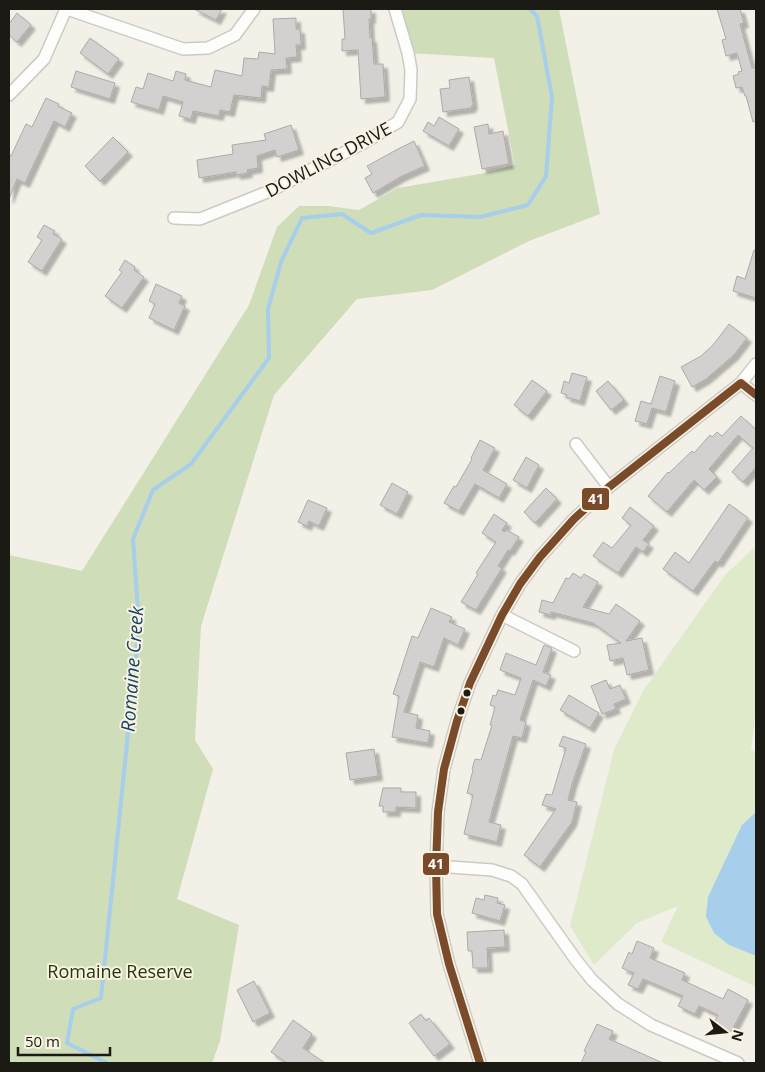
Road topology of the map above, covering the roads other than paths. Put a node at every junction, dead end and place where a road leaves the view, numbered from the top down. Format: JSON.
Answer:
{"nodes":[{"id":1,"x":67,"y":9,"type":"edge"},
{"id":2,"x":254,"y":9,"type":"edge"},
{"id":3,"x":396,"y":9,"type":"edge"},
{"id":4,"x":9,"y":96,"type":"edge"},
{"id":5,"x":174,"y":218,"type":"dead end"},
{"id":6,"x":756,"y":364,"type":"edge"},
{"id":7,"x":741,"y":383,"type":"junction"},
{"id":8,"x":756,"y":395,"type":"edge"},
{"id":9,"x":576,"y":444,"type":"dead end"},
{"id":10,"x":608,"y":487,"type":"junction"},
{"id":11,"x":502,"y":614,"type":"junction"},
{"id":12,"x":574,"y":651,"type":"dead end"},
{"id":13,"x":436,"y":866,"type":"junction"},
{"id":14,"x":480,"y":1063,"type":"edge"},
{"id":15,"x":738,"y":1063,"type":"edge"}],
"edges":[{"from":1,"to":2,"type":"street"},
{"from":1,"to":4,"type":"street"},
{"from":3,"to":5,"type":"street","name":"DOWLING DRIVE"},
{"from":6,"to":7,"type":"street"},
{"from":7,"to":8,"type":"street"},
{"from":7,"to":10,"type":"street"},
{"from":9,"to":10,"type":"street"},
{"from":10,"to":11,"type":"street"},
{"from":11,"to":12,"type":"street"},
{"from":11,"to":13,"type":"street"},
{"from":13,"to":14,"type":"street"},
{"from":13,"to":15,"type":"street"}]}
